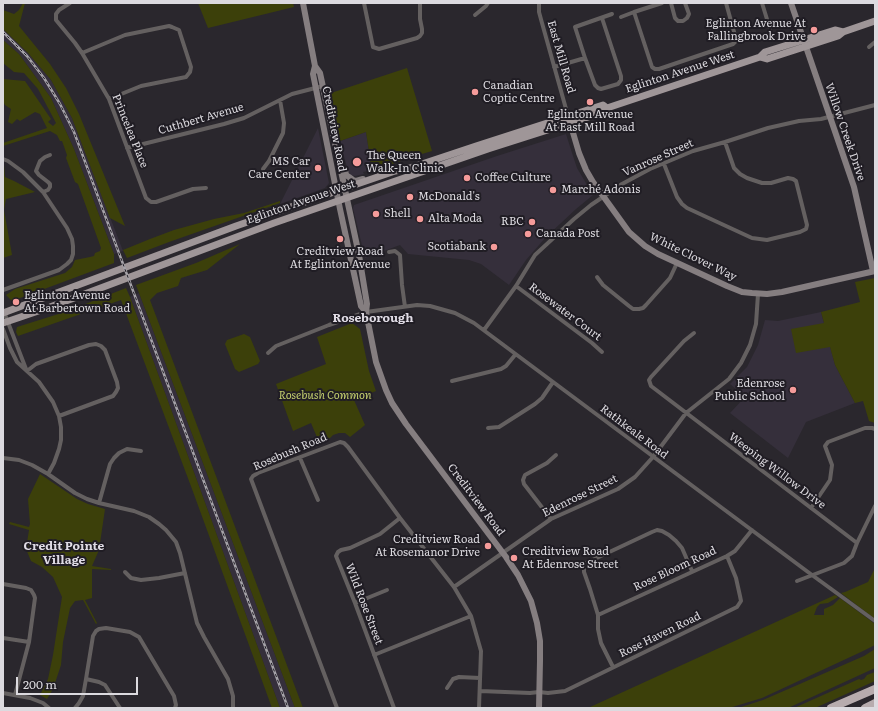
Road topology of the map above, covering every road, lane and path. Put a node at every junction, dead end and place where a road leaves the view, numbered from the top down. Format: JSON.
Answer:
{"nodes":[{"id":1,"x":70,"y":3,"type":"edge"},
{"id":2,"x":303,"y":3,"type":"edge"},
{"id":3,"x":364,"y":3,"type":"edge"},
{"id":4,"x":420,"y":3,"type":"edge"},
{"id":5,"x":488,"y":3,"type":"edge"},
{"id":6,"x":539,"y":3,"type":"edge"},
{"id":7,"x":662,"y":3,"type":"edge"},
{"id":8,"x":671,"y":3,"type":"edge"},
{"id":9,"x":685,"y":3,"type":"edge"},
{"id":10,"x":726,"y":3,"type":"edge"},
{"id":11,"x":762,"y":3,"type":"edge"},
{"id":12,"x":791,"y":3,"type":"edge"},
{"id":13,"x":634,"y":12,"type":"junction"},
{"id":14,"x":612,"y":14,"type":"dead end"},
{"id":15,"x":475,"y":15,"type":"dead end"},
{"id":16,"x":621,"y":16,"type":"dead end"},
{"id":17,"x":602,"y":18,"type":"junction"},
{"id":18,"x":875,"y":21,"type":"edge"},
{"id":19,"x":770,"y":29,"type":"dead end"},
{"id":20,"x":875,"y":42,"type":"edge"},
{"id":21,"x":805,"y":43,"type":"junction"},
{"id":22,"x":869,"y":47,"type":"dead end"},
{"id":23,"x":82,"y":53,"type":"junction"},
{"id":24,"x":585,"y":58,"type":"junction"},
{"id":25,"x":315,"y":66,"type":"junction"},
{"id":26,"x":554,"y":67,"type":"junction"},
{"id":27,"x":323,"y":86,"type":"junction"},
{"id":28,"x":316,"y":88,"type":"junction"},
{"id":29,"x":109,"y":99,"type":"junction"},
{"id":30,"x":280,"y":100,"type":"junction"},
{"id":31,"x":875,"y":105,"type":"edge"},
{"id":32,"x":830,"y":117,"type":"junction"},
{"id":33,"x":569,"y":119,"type":"junction"},
{"id":34,"x":725,"y":142,"type":"junction"},
{"id":35,"x":337,"y":147,"type":"junction"},
{"id":36,"x":127,"y":148,"type":"junction"},
{"id":37,"x":50,"y":155,"type":"dead end"},
{"id":38,"x":3,"y":159,"type":"edge"},
{"id":39,"x":664,"y":164,"type":"junction"},
{"id":40,"x":263,"y":169,"type":"dead end"},
{"id":41,"x":377,"y":177,"type":"junction"},
{"id":42,"x":206,"y":188,"type":"dead end"},
{"id":43,"x":345,"y":188,"type":"junction"},
{"id":44,"x":336,"y":191,"type":"junction"},
{"id":45,"x":43,"y":192,"type":"junction"},
{"id":46,"x":603,"y":197,"type":"junction"},
{"id":47,"x":347,"y":198,"type":"junction"},
{"id":48,"x":339,"y":201,"type":"junction"},
{"id":49,"x":390,"y":252,"type":"dead end"},
{"id":50,"x":677,"y":263,"type":"junction"},
{"id":51,"x":874,"y":271,"type":"edge"},
{"id":52,"x":597,"y":276,"type":"dead end"},
{"id":53,"x":516,"y":286,"type":"junction"},
{"id":54,"x":3,"y":290,"type":"edge"},
{"id":55,"x":758,"y":294,"type":"junction"},
{"id":56,"x":405,"y":307,"type":"junction"},
{"id":57,"x":3,"y":312,"type":"edge"},
{"id":58,"x":366,"y":312,"type":"junction"},
{"id":59,"x":5,"y":323,"type":"edge"},
{"id":60,"x":3,"y":329,"type":"edge"},
{"id":61,"x":484,"y":330,"type":"junction"},
{"id":62,"x":694,"y":333,"type":"dead end"},
{"id":63,"x":602,"y":352,"type":"dead end"},
{"id":64,"x":268,"y":353,"type":"dead end"},
{"id":65,"x":515,"y":355,"type":"junction"},
{"id":66,"x":27,"y":371,"type":"junction"},
{"id":67,"x":452,"y":381,"type":"dead end"},
{"id":68,"x":553,"y":382,"type":"junction"},
{"id":69,"x":686,"y":413,"type":"junction"},
{"id":70,"x":59,"y":416,"type":"junction"},
{"id":71,"x":488,"y":428,"type":"dead end"},
{"id":72,"x":875,"y":429,"type":"edge"},
{"id":73,"x":141,"y":451,"type":"dead end"},
{"id":74,"x":556,"y":455,"type":"dead end"},
{"id":75,"x":653,"y":457,"type":"junction"},
{"id":76,"x":3,"y":458,"type":"edge"},
{"id":77,"x":300,"y":458,"type":"junction"},
{"id":78,"x":48,"y":474,"type":"junction"},
{"id":79,"x":318,"y":500,"type":"dead end"},
{"id":80,"x":99,"y":503,"type":"junction"},
{"id":81,"x":875,"y":506,"type":"edge"},
{"id":82,"x":811,"y":508,"type":"junction"},
{"id":83,"x":400,"y":518,"type":"junction"},
{"id":84,"x":550,"y":519,"type":"junction"},
{"id":85,"x":752,"y":530,"type":"junction"},
{"id":86,"x":857,"y":542,"type":"junction"},
{"id":87,"x":503,"y":552,"type":"junction"},
{"id":88,"x":726,"y":556,"type":"junction"},
{"id":89,"x":692,"y":571,"type":"junction"},
{"id":90,"x":125,"y":572,"type":"dead end"},
{"id":91,"x":185,"y":574,"type":"junction"},
{"id":92,"x":812,"y":575,"type":"junction"},
{"id":93,"x":797,"y":581,"type":"dead end"},
{"id":94,"x":3,"y":584,"type":"edge"},
{"id":95,"x":454,"y":587,"type":"junction"},
{"id":96,"x":387,"y":590,"type":"dead end"},
{"id":97,"x":355,"y":603,"type":"junction"},
{"id":98,"x":598,"y":615,"type":"junction"},
{"id":99,"x":472,"y":616,"type":"junction"},
{"id":100,"x":875,"y":621,"type":"edge"},
{"id":101,"x":3,"y":638,"type":"edge"},
{"id":102,"x":29,"y":642,"type":"junction"},
{"id":103,"x":374,"y":655,"type":"junction"},
{"id":104,"x":613,"y":667,"type":"junction"},
{"id":105,"x":480,"y":678,"type":"junction"},
{"id":106,"x":86,"y":679,"type":"junction"},
{"id":107,"x":447,"y":688,"type":"dead end"},
{"id":108,"x":875,"y":689,"type":"edge"},
{"id":109,"x":480,"y":691,"type":"junction"},
{"id":110,"x":539,"y":692,"type":"junction"},
{"id":111,"x":3,"y":693,"type":"edge"},
{"id":112,"x":15,"y":695,"type":"junction"},
{"id":113,"x":875,"y":704,"type":"edge"},
{"id":114,"x":49,"y":708,"type":"edge"},
{"id":115,"x":75,"y":708,"type":"edge"},
{"id":116,"x":120,"y":708,"type":"edge"},
{"id":117,"x":175,"y":708,"type":"edge"},
{"id":118,"x":233,"y":708,"type":"edge"},
{"id":119,"x":337,"y":708,"type":"edge"},
{"id":120,"x":394,"y":708,"type":"edge"},
{"id":121,"x":479,"y":708,"type":"edge"},
{"id":122,"x":539,"y":708,"type":"edge"},
{"id":123,"x":831,"y":708,"type":"edge"},
{"id":124,"x":865,"y":708,"type":"edge"}],
"edges":[{"from":1,"to":23,"type":"street","name":"Princelea Place"},
{"from":2,"to":25,"type":"main road","name":"Creditview Road"},
{"from":3,"to":4,"type":"street"},
{"from":5,"to":15,"type":"street"},
{"from":6,"to":26,"type":"street","name":"East Mill Road"},
{"from":7,"to":13,"type":"street"},
{"from":8,"to":9,"type":"street"},
{"from":10,"to":13,"type":"street"},
{"from":11,"to":19,"type":"street"},
{"from":12,"to":21,"type":"main road","name":"Willow Creek Drive"},
{"from":13,"to":16,"type":"street"},
{"from":14,"to":17,"type":"street"},
{"from":17,"to":24,"type":"street"},
{"from":17,"to":24,"type":"street"},
{"from":18,"to":21,"type":"main road","name":"Eglinton Avenue West"},
{"from":20,"to":22,"type":"street"},
{"from":21,"to":32,"type":"main road","name":"Willow Creek Drive"},
{"from":21,"to":33,"type":"main road","name":"Eglinton Avenue West"},
{"from":23,"to":29,"type":"street","name":"Princelea Place"},
{"from":23,"to":29,"type":"street"},
{"from":24,"to":26,"type":"street"},
{"from":25,"to":27,"type":"main road","name":"Creditview Road"},
{"from":25,"to":28,"type":"main road","name":"Creditview Road"},
{"from":26,"to":33,"type":"street","name":"East Mill Road"},
{"from":27,"to":28,"type":"street","name":"Cuthbert Avenue"},
{"from":27,"to":35,"type":"main road","name":"Creditview Road"},
{"from":28,"to":30,"type":"street","name":"Cuthbert Avenue"},
{"from":28,"to":44,"type":"main road","name":"Creditview Road"},
{"from":29,"to":36,"type":"street","name":"Princelea Place"},
{"from":30,"to":36,"type":"street","name":"Cuthbert Avenue"},
{"from":30,"to":40,"type":"street"},
{"from":31,"to":32,"type":"street","name":"Vanrose Street"},
{"from":32,"to":34,"type":"street","name":"Vanrose Street"},
{"from":32,"to":51,"type":"main road","name":"Willow Creek Drive"},
{"from":33,"to":41,"type":"main road","name":"Eglinton Avenue West"},
{"from":33,"to":46,"type":"main road","name":"White Clover Way"},
{"from":33,"to":47,"type":"main road","name":"Eglinton Avenue West"},
{"from":34,"to":39,"type":"street","name":"Vanrose Street"},
{"from":34,"to":39,"type":"street"},
{"from":35,"to":41,"type":"main road"},
{"from":35,"to":43,"type":"main road","name":"Creditview Road"},
{"from":36,"to":42,"type":"street","name":"Princelea Place"},
{"from":37,"to":45,"type":"street"},
{"from":38,"to":45,"type":"street"},
{"from":39,"to":46,"type":"street","name":"Vanrose Street"},
{"from":41,"to":43,"type":"main road","name":"Eglinton Avenue West"},
{"from":43,"to":44,"type":"main road","name":"Eglinton Avenue West"},
{"from":43,"to":47,"type":"main road","name":"Creditview Road"},
{"from":44,"to":48,"type":"main road","name":"Creditview Road"},
{"from":44,"to":57,"type":"main road","name":"Eglinton Avenue West"},
{"from":45,"to":54,"type":"street"},
{"from":46,"to":50,"type":"main road","name":"White Clover Way"},
{"from":46,"to":53,"type":"street","name":"Vanrose Street"},
{"from":47,"to":48,"type":"main road","name":"Eglinton Avenue West"},
{"from":47,"to":58,"type":"main road","name":"Creditview Road"},
{"from":48,"to":58,"type":"main road","name":"Creditview Road"},
{"from":48,"to":59,"type":"main road","name":"Eglinton Avenue West"},
{"from":49,"to":56,"type":"street"},
{"from":50,"to":52,"type":"street"},
{"from":50,"to":55,"type":"main road","name":"White Clover Way"},
{"from":51,"to":55,"type":"main road","name":"White Clover Way"},
{"from":53,"to":61,"type":"street","name":"Vanrose Street"},
{"from":53,"to":63,"type":"street","name":"Rosewater Court"},
{"from":55,"to":69,"type":"street","name":"Edenrose Street"},
{"from":56,"to":58,"type":"street","name":"Rathkeale Road"},
{"from":56,"to":61,"type":"street","name":"Rathkeale Road"},
{"from":57,"to":59,"type":"street"},
{"from":58,"to":64,"type":"street","name":"Rathkeale Road"},
{"from":58,"to":87,"type":"main road","name":"Creditview Road"},
{"from":59,"to":66,"type":"street"},
{"from":60,"to":66,"type":"street"},
{"from":61,"to":65,"type":"street","name":"Rathkeale Road"},
{"from":62,"to":69,"type":"street","name":"Weeping Willow Drive"},
{"from":65,"to":67,"type":"street"},
{"from":65,"to":68,"type":"street","name":"Rathkeale Road"},
{"from":66,"to":70,"type":"street"},
{"from":66,"to":70,"type":"street"},
{"from":68,"to":71,"type":"street"},
{"from":68,"to":75,"type":"street","name":"Rathkeale Road"},
{"from":69,"to":75,"type":"street","name":"Edenrose Street"},
{"from":69,"to":82,"type":"street","name":"Weeping Willow Drive"},
{"from":70,"to":78,"type":"street"},
{"from":72,"to":82,"type":"street"},
{"from":73,"to":80,"type":"street"},
{"from":74,"to":84,"type":"street"},
{"from":75,"to":84,"type":"street","name":"Edenrose Street"},
{"from":75,"to":85,"type":"street","name":"Rathkeale Road"},
{"from":76,"to":78,"type":"street"},
{"from":77,"to":79,"type":"street"},
{"from":77,"to":83,"type":"street","name":"Rosebush Road"},
{"from":77,"to":119,"type":"street","name":"Rosebush Road"},
{"from":78,"to":80,"type":"street"},
{"from":80,"to":91,"type":"street"},
{"from":81,"to":86,"type":"street"},
{"from":82,"to":86,"type":"street","name":"Weeping Willow Drive"},
{"from":83,"to":95,"type":"street","name":"Rosebush Road"},
{"from":83,"to":97,"type":"street","name":"Wild Rose Street"},
{"from":84,"to":87,"type":"street","name":"Edenrose Street"},
{"from":85,"to":88,"type":"street","name":"Rose Bloom Road"},
{"from":85,"to":92,"type":"street","name":"Rathkeale Road"},
{"from":86,"to":92,"type":"street"},
{"from":87,"to":95,"type":"street","name":"Edenrose Street"},
{"from":87,"to":110,"type":"main road","name":"Creditview Road"},
{"from":88,"to":89,"type":"street","name":"Rose Bloom Road"},
{"from":88,"to":104,"type":"street","name":"Rose Haven Road"},
{"from":89,"to":98,"type":"street","name":"Rose Bloom Road"},
{"from":89,"to":98,"type":"street"},
{"from":90,"to":91,"type":"street"},
{"from":91,"to":118,"type":"street"},
{"from":92,"to":93,"type":"street"},
{"from":92,"to":100,"type":"street","name":"Rathkeale Road"},
{"from":94,"to":102,"type":"street"},
{"from":95,"to":99,"type":"street","name":"Rosebush Road"},
{"from":96,"to":97,"type":"street"},
{"from":97,"to":103,"type":"street","name":"Wild Rose Street"},
{"from":98,"to":104,"type":"street"},
{"from":99,"to":103,"type":"street"},
{"from":99,"to":105,"type":"street","name":"Rosebush Road"},
{"from":101,"to":102,"type":"street"},
{"from":102,"to":112,"type":"street"},
{"from":103,"to":120,"type":"street","name":"Wild Rose Street"},
{"from":104,"to":110,"type":"street","name":"Rose Haven Road"},
{"from":105,"to":107,"type":"street"},
{"from":105,"to":109,"type":"street","name":"Rosebush Road"},
{"from":106,"to":115,"type":"street"},
{"from":106,"to":116,"type":"street"},
{"from":106,"to":117,"type":"street"},
{"from":108,"to":123,"type":"highway"},
{"from":109,"to":110,"type":"street","name":"Rose Haven Road"},
{"from":109,"to":121,"type":"street","name":"Rosebush Road"},
{"from":110,"to":122,"type":"main road","name":"Creditview Road"},
{"from":111,"to":112,"type":"street"},
{"from":112,"to":114,"type":"street"},
{"from":113,"to":124,"type":"highway"}]}
